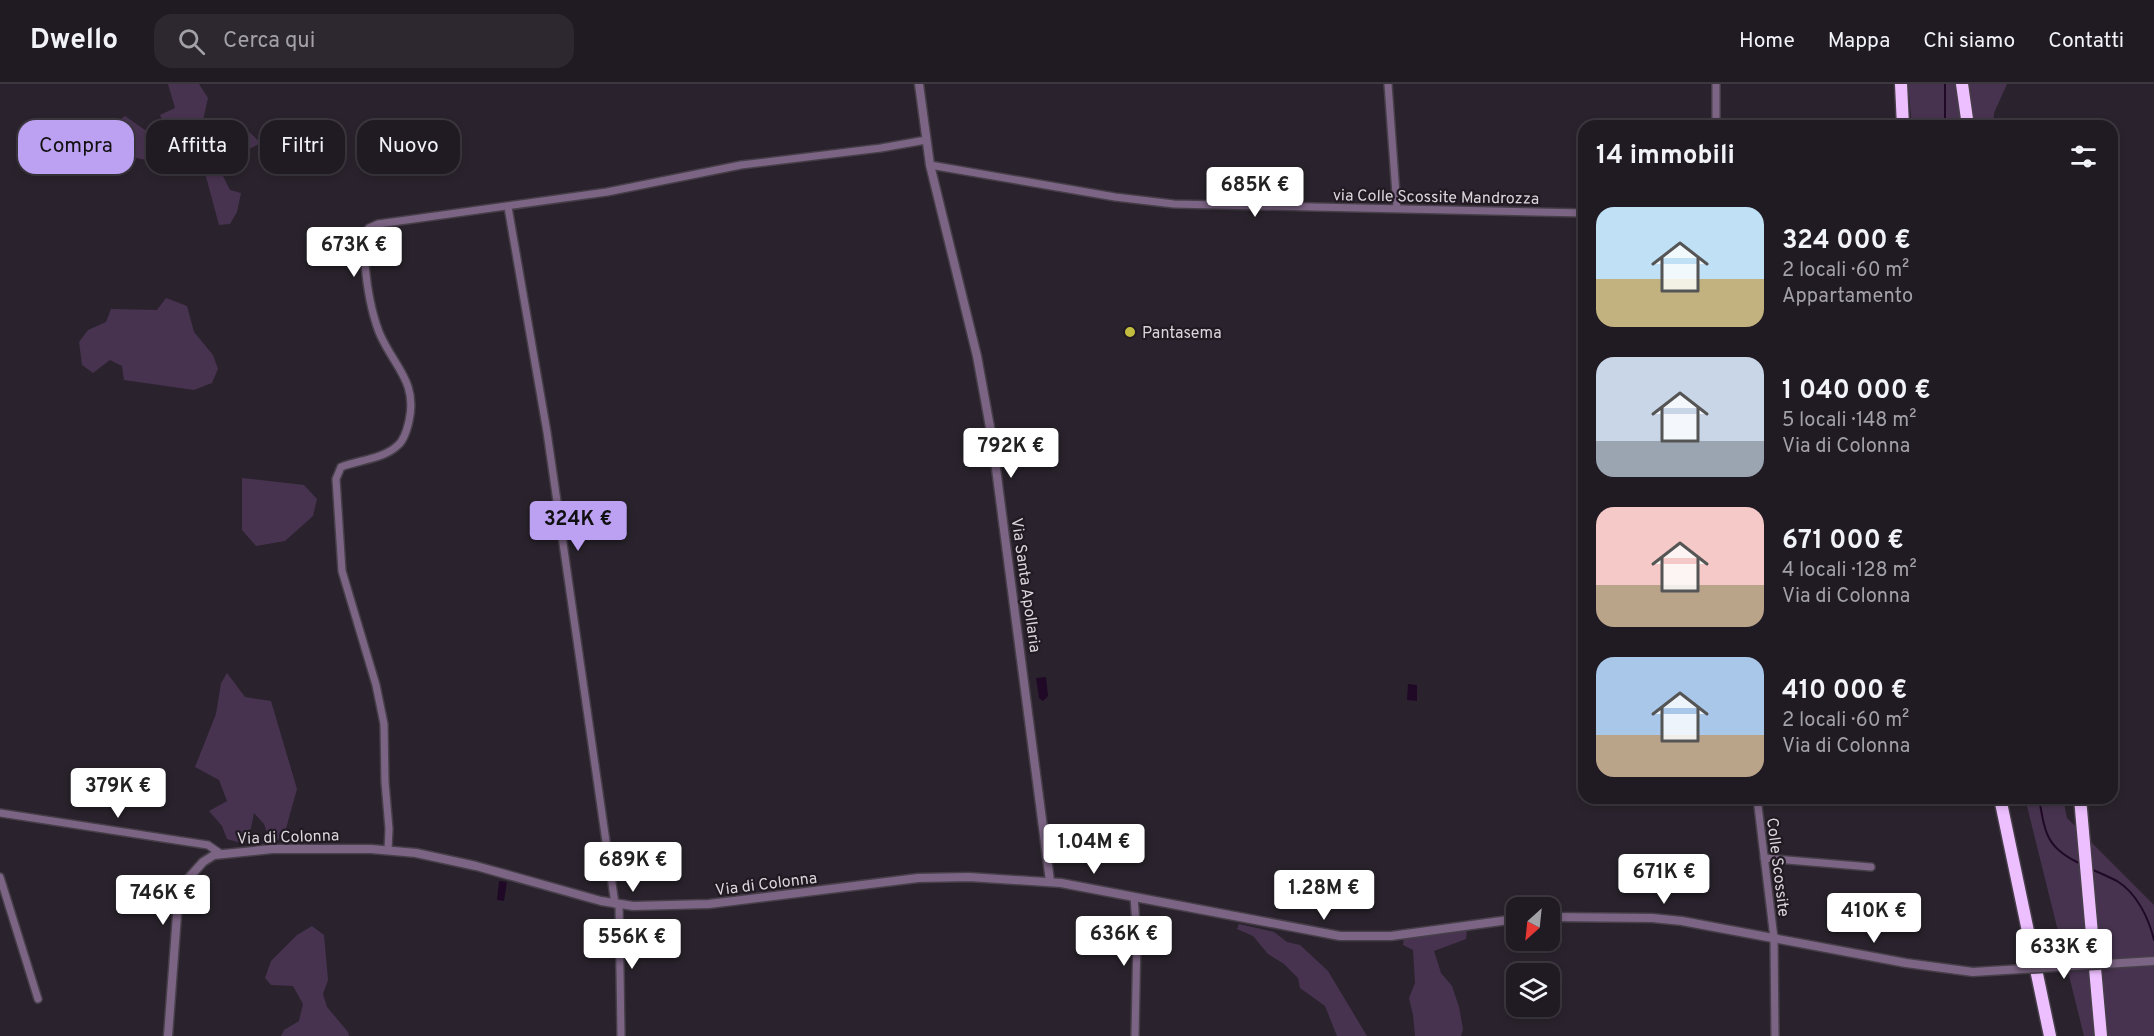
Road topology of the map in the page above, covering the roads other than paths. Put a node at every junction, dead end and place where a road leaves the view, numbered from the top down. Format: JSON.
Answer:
{"nodes":[{"id":1,"x":919,"y":84,"type":"edge"},
{"id":2,"x":1388,"y":84,"type":"edge"},
{"id":3,"x":1716,"y":84,"type":"edge"},
{"id":4,"x":1901,"y":84,"type":"edge"},
{"id":5,"x":1962,"y":84,"type":"edge"},
{"id":6,"x":1716,"y":120,"type":"edge"},
{"id":7,"x":1903,"y":120,"type":"edge"},
{"id":8,"x":1967,"y":120,"type":"edge"},
{"id":9,"x":926,"y":140,"type":"junction"},
{"id":10,"x":930,"y":165,"type":"junction"},
{"id":11,"x":508,"y":207,"type":"junction"},
{"id":12,"x":1397,"y":208,"type":"junction"},
{"id":13,"x":1578,"y":213,"type":"edge"},
{"id":14,"x":1757,"y":804,"type":"edge"},
{"id":15,"x":2001,"y":804,"type":"edge"},
{"id":16,"x":2081,"y":804,"type":"edge"},
{"id":17,"x":0,"y":813,"type":"edge"},
{"id":18,"x":388,"y":850,"type":"junction"},
{"id":19,"x":221,"y":854,"type":"junction"},
{"id":20,"x":1764,"y":858,"type":"junction"},
{"id":21,"x":1871,"y":867,"type":"dead end"},
{"id":22,"x":0,"y":877,"type":"edge"},
{"id":23,"x":1050,"y":881,"type":"junction"},
{"id":24,"x":1134,"y":897,"type":"junction"},
{"id":25,"x":617,"y":904,"type":"junction"},
{"id":26,"x":1560,"y":917,"type":"edge"},
{"id":27,"x":1506,"y":921,"type":"edge"},
{"id":28,"x":1774,"y":938,"type":"junction"},
{"id":29,"x":2154,"y":961,"type":"edge"},
{"id":30,"x":38,"y":999,"type":"dead end"},
{"id":31,"x":168,"y":1036,"type":"edge"},
{"id":32,"x":621,"y":1036,"type":"edge"},
{"id":33,"x":1136,"y":1036,"type":"edge"},
{"id":34,"x":1775,"y":1036,"type":"edge"},
{"id":35,"x":2050,"y":1036,"type":"edge"},
{"id":36,"x":2101,"y":1036,"type":"edge"}],
"edges":[{"from":1,"to":9,"type":"street","name":"Via Santa Apollaria"},
{"from":2,"to":12,"type":"street"},
{"from":3,"to":6,"type":"street"},
{"from":4,"to":7,"type":"highway"},
{"from":5,"to":8,"type":"highway"},
{"from":9,"to":10,"type":"street","name":"Via Santa Apollaria"},
{"from":9,"to":11,"type":"street"},
{"from":10,"to":12,"type":"street","name":"via Colle Scossite Mandrozza"},
{"from":10,"to":23,"type":"street","name":"Via Santa Apollaria"},
{"from":11,"to":18,"type":"street"},
{"from":11,"to":25,"type":"street"},
{"from":12,"to":13,"type":"street","name":"via Colle Scossite Mandrozza"},
{"from":14,"to":20,"type":"street","name":"Colle Scossite"},
{"from":15,"to":35,"type":"highway"},
{"from":16,"to":36,"type":"highway"},
{"from":17,"to":19,"type":"street"},
{"from":18,"to":19,"type":"street","name":"Via di Colonna"},
{"from":18,"to":25,"type":"street","name":"Via di Colonna"},
{"from":19,"to":31,"type":"street","name":"Via di Colonna"},
{"from":20,"to":21,"type":"street"},
{"from":20,"to":28,"type":"street","name":"Colle Scossite"},
{"from":22,"to":30,"type":"street"},
{"from":23,"to":24,"type":"street","name":"Via di Colonna"},
{"from":23,"to":25,"type":"street","name":"Via di Colonna"},
{"from":24,"to":27,"type":"street","name":"Via di Colonna"},
{"from":24,"to":33,"type":"street"},
{"from":25,"to":32,"type":"street"},
{"from":26,"to":28,"type":"street"},
{"from":28,"to":29,"type":"street","bridge":true},
{"from":28,"to":34,"type":"street","name":"Colle Scossite"}]}
